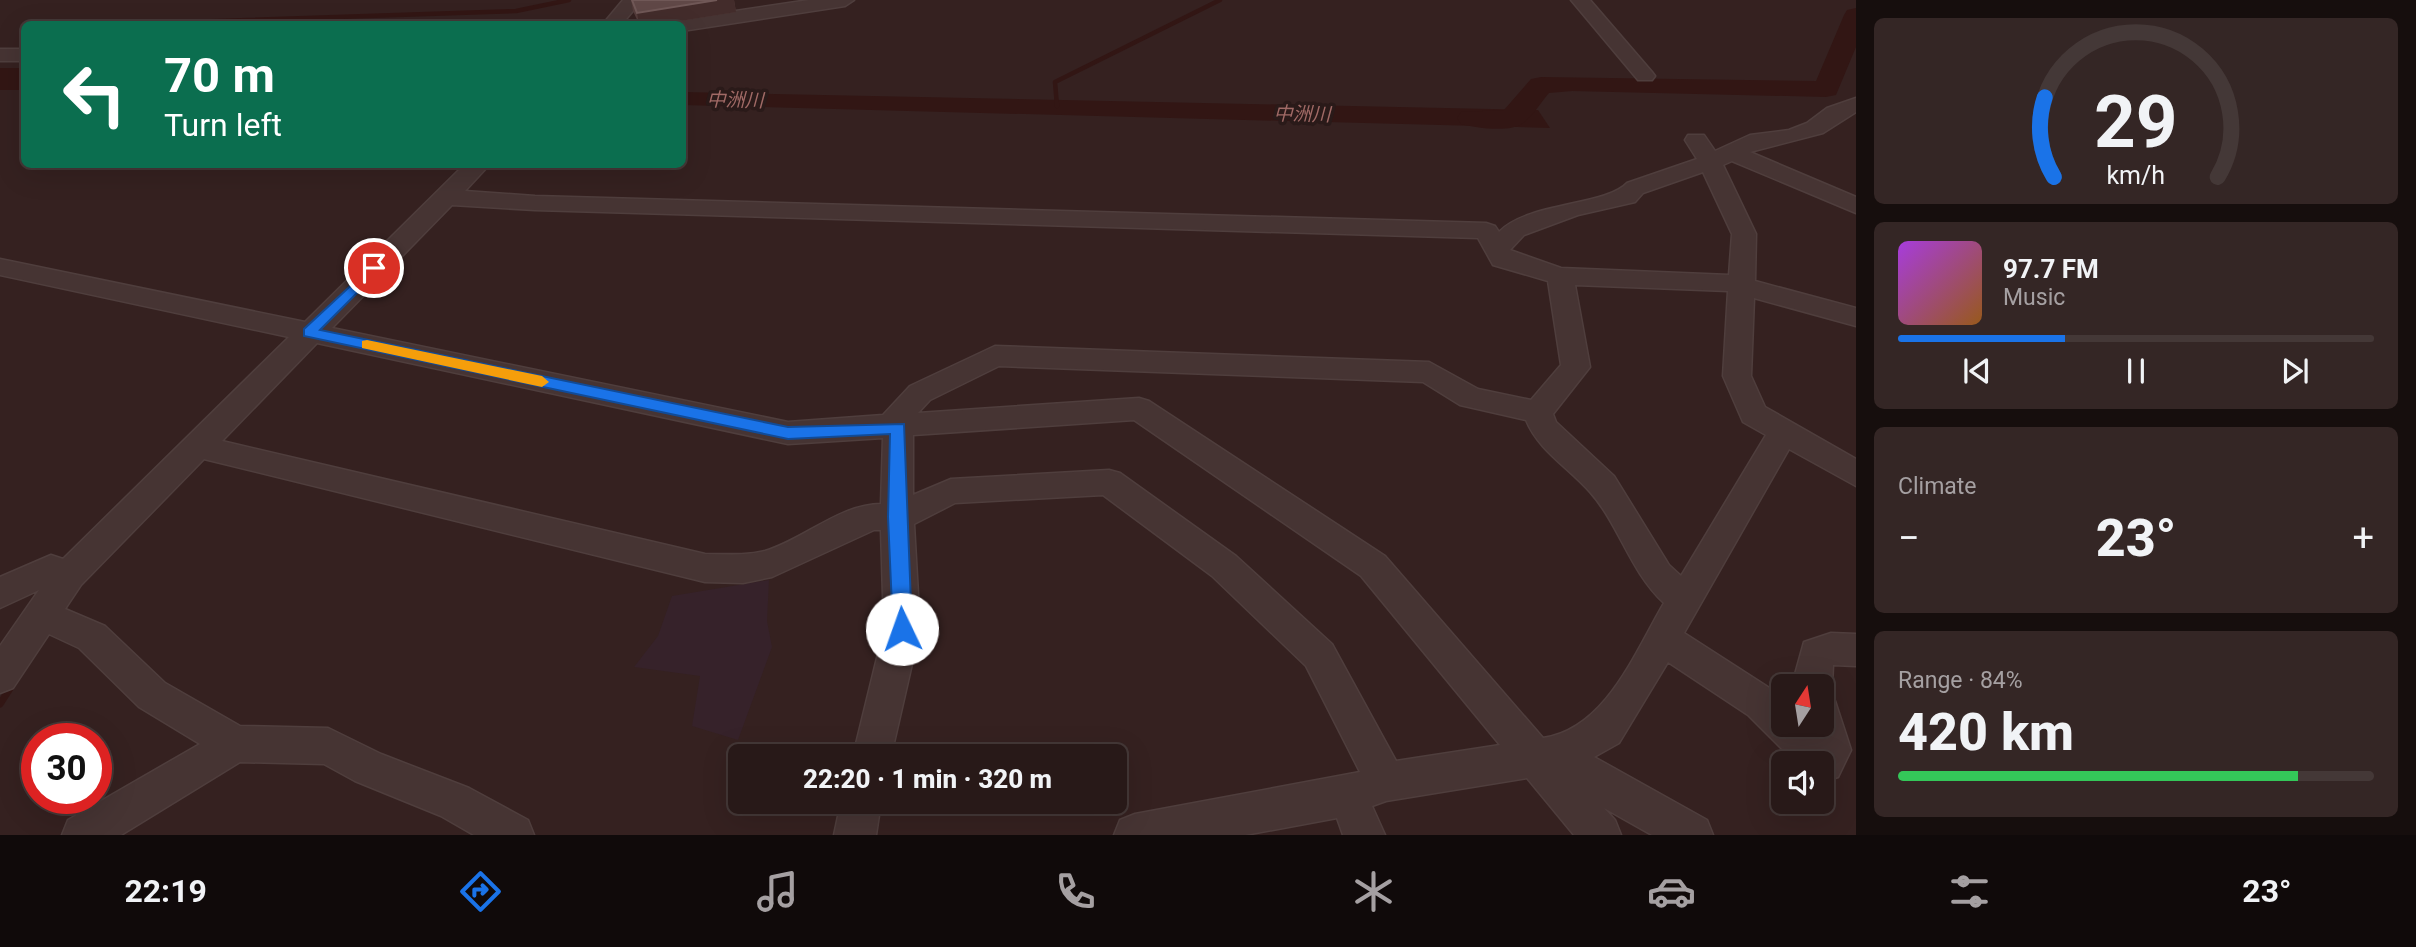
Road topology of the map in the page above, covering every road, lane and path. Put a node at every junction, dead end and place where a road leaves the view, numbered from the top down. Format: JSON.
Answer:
{"nodes":[{"id":1,"x":633,"y":0,"type":"edge"},
{"id":2,"x":845,"y":0,"type":"edge"},
{"id":3,"x":1580,"y":0,"type":"edge"},
{"id":4,"x":615,"y":21,"type":"edge"},
{"id":5,"x":686,"y":24,"type":"edge"},
{"id":6,"x":0,"y":55,"type":"edge"},
{"id":7,"x":21,"y":55,"type":"edge"},
{"id":8,"x":1645,"y":76,"type":"dead end"},
{"id":9,"x":1856,"y":103,"type":"edge"},
{"id":10,"x":1712,"y":152,"type":"junction"},
{"id":11,"x":475,"y":168,"type":"edge"},
{"id":12,"x":446,"y":197,"type":"junction"},
{"id":13,"x":1856,"y":206,"type":"edge"},
{"id":14,"x":1496,"y":250,"type":"junction"},
{"id":15,"x":0,"y":267,"type":"edge"},
{"id":16,"x":1560,"y":276,"type":"junction"},
{"id":17,"x":1740,"y":286,"type":"junction"},
{"id":18,"x":1856,"y":317,"type":"edge"},
{"id":19,"x":318,"y":331,"type":"junction"},
{"id":20,"x":1537,"y":412,"type":"junction"},
{"id":21,"x":898,"y":422,"type":"junction"},
{"id":22,"x":1783,"y":432,"type":"junction"},
{"id":23,"x":205,"y":449,"type":"junction"},
{"id":24,"x":1856,"y":474,"type":"edge"},
{"id":25,"x":897,"y":517,"type":"junction"},
{"id":26,"x":68,"y":575,"type":"junction"},
{"id":27,"x":0,"y":593,"type":"edge"},
{"id":28,"x":1685,"y":601,"type":"junction"},
{"id":29,"x":51,"y":618,"type":"junction"},
{"id":30,"x":1662,"y":638,"type":"junction"},
{"id":31,"x":1856,"y":650,"type":"edge"},
{"id":32,"x":1813,"y":674,"type":"edge"},
{"id":33,"x":0,"y":676,"type":"edge"},
{"id":34,"x":1771,"y":713,"type":"edge"},
{"id":35,"x":1796,"y":737,"type":"edge"},
{"id":36,"x":1828,"y":737,"type":"edge"},
{"id":37,"x":235,"y":744,"type":"junction"},
{"id":38,"x":875,"y":744,"type":"edge"},
{"id":39,"x":1550,"y":757,"type":"junction"},
{"id":40,"x":1386,"y":782,"type":"junction"},
{"id":41,"x":1348,"y":796,"type":"junction"},
{"id":42,"x":859,"y":814,"type":"edge"},
{"id":43,"x":83,"y":835,"type":"edge"},
{"id":44,"x":513,"y":835,"type":"edge"},
{"id":45,"x":855,"y":835,"type":"edge"},
{"id":46,"x":1135,"y":835,"type":"edge"},
{"id":47,"x":1364,"y":835,"type":"edge"},
{"id":48,"x":1600,"y":835,"type":"edge"},
{"id":49,"x":1692,"y":835,"type":"edge"}],
"edges":[{"from":1,"to":4,"type":"street"},
{"from":2,"to":5,"type":"street"},
{"from":3,"to":8,"type":"street"},
{"from":6,"to":7,"type":"street"},
{"from":9,"to":10,"type":"street"},
{"from":10,"to":13,"type":"street"},
{"from":10,"to":14,"type":"street"},
{"from":10,"to":17,"type":"street"},
{"from":11,"to":12,"type":"street"},
{"from":12,"to":14,"type":"street"},
{"from":12,"to":19,"type":"street"},
{"from":14,"to":16,"type":"street"},
{"from":15,"to":19,"type":"street"},
{"from":16,"to":17,"type":"street"},
{"from":16,"to":20,"type":"street"},
{"from":17,"to":18,"type":"street"},
{"from":17,"to":22,"type":"street"},
{"from":19,"to":21,"type":"street"},
{"from":19,"to":23,"type":"street"},
{"from":20,"to":21,"type":"street"},
{"from":20,"to":28,"type":"street"},
{"from":21,"to":25,"type":"street"},
{"from":21,"to":39,"type":"street"},
{"from":22,"to":24,"type":"street"},
{"from":22,"to":28,"type":"street"},
{"from":23,"to":25,"type":"street"},
{"from":23,"to":26,"type":"street"},
{"from":25,"to":38,"type":"street"},
{"from":25,"to":40,"type":"street"},
{"from":26,"to":27,"type":"street"},
{"from":26,"to":29,"type":"street"},
{"from":28,"to":30,"type":"street"},
{"from":29,"to":33,"type":"street"},
{"from":29,"to":37,"type":"street"},
{"from":30,"to":34,"type":"street"},
{"from":30,"to":39,"type":"street"},
{"from":31,"to":32,"type":"street"},
{"from":35,"to":36,"type":"street"},
{"from":37,"to":43,"type":"street"},
{"from":37,"to":44,"type":"street"},
{"from":39,"to":40,"type":"street"},
{"from":39,"to":48,"type":"street"},
{"from":39,"to":49,"type":"street"},
{"from":40,"to":41,"type":"street"},
{"from":41,"to":46,"type":"street"},
{"from":41,"to":47,"type":"street"},
{"from":42,"to":45,"type":"street"}]}
